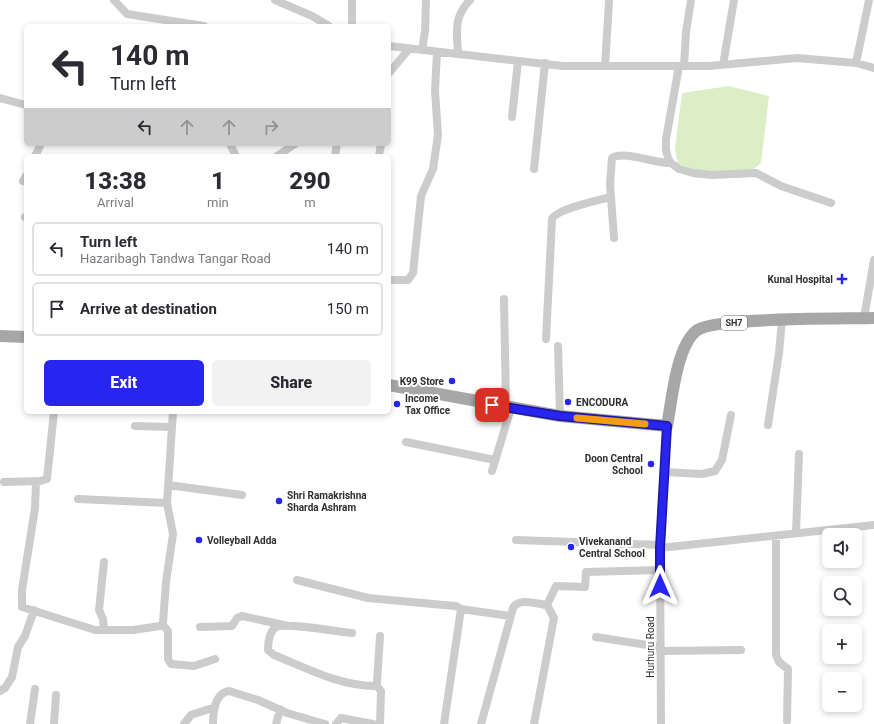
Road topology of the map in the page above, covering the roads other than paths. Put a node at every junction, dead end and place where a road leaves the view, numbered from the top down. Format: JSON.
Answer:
{"nodes":[{"id":1,"x":114,"y":0,"type":"edge"},
{"id":2,"x":275,"y":0,"type":"edge"},
{"id":3,"x":352,"y":0,"type":"edge"},
{"id":4,"x":426,"y":0,"type":"edge"},
{"id":5,"x":470,"y":0,"type":"edge"},
{"id":6,"x":691,"y":0,"type":"edge"},
{"id":7,"x":734,"y":0,"type":"edge"},
{"id":8,"x":870,"y":0,"type":"edge"},
{"id":9,"x":609,"y":2,"type":"dead end"},
{"id":10,"x":172,"y":24,"type":"edge"},
{"id":11,"x":326,"y":24,"type":"edge"},
{"id":12,"x":352,"y":24,"type":"edge"},
{"id":13,"x":391,"y":46,"type":"edge"},
{"id":14,"x":409,"y":49,"type":"junction"},
{"id":15,"x":422,"y":50,"type":"junction"},
{"id":16,"x":437,"y":52,"type":"junction"},
{"id":17,"x":458,"y":54,"type":"junction"},
{"id":18,"x":518,"y":61,"type":"junction"},
{"id":19,"x":856,"y":63,"type":"junction"},
{"id":20,"x":545,"y":64,"type":"junction"},
{"id":21,"x":723,"y":65,"type":"junction"},
{"id":22,"x":605,"y":66,"type":"junction"},
{"id":23,"x":682,"y":66,"type":"junction"},
{"id":24,"x":874,"y":68,"type":"edge"},
{"id":25,"x":391,"y":71,"type":"edge"},
{"id":26,"x":0,"y":98,"type":"edge"},
{"id":27,"x":24,"y":104,"type":"edge"},
{"id":28,"x":512,"y":117,"type":"dead end"},
{"id":29,"x":291,"y":146,"type":"edge"},
{"id":30,"x":280,"y":154,"type":"edge"},
{"id":31,"x":671,"y":163,"type":"junction"},
{"id":32,"x":534,"y":169,"type":"dead end"},
{"id":33,"x":611,"y":197,"type":"junction"},
{"id":34,"x":831,"y":203,"type":"dead end"},
{"id":35,"x":614,"y":238,"type":"dead end"},
{"id":36,"x":874,"y":260,"type":"edge"},
{"id":37,"x":391,"y":280,"type":"edge"},
{"id":38,"x":504,"y":299,"type":"dead end"},
{"id":39,"x":869,"y":318,"type":"edge"},
{"id":40,"x":782,"y":320,"type":"junction"},
{"id":41,"x":0,"y":336,"type":"edge"},
{"id":42,"x":24,"y":337,"type":"edge"},
{"id":43,"x":546,"y":339,"type":"dead end"},
{"id":44,"x":558,"y":346,"type":"dead end"},
{"id":45,"x":391,"y":385,"type":"edge"},
{"id":46,"x":509,"y":408,"type":"junction"},
{"id":47,"x":54,"y":414,"type":"edge"},
{"id":48,"x":173,"y":414,"type":"edge"},
{"id":49,"x":731,"y":415,"type":"dead end"},
{"id":50,"x":560,"y":416,"type":"junction"},
{"id":51,"x":768,"y":425,"type":"dead end"},
{"id":52,"x":135,"y":426,"type":"dead end"},
{"id":53,"x":667,"y":426,"type":"junction"},
{"id":54,"x":172,"y":427,"type":"junction"},
{"id":55,"x":406,"y":442,"type":"dead end"},
{"id":56,"x":799,"y":454,"type":"dead end"},
{"id":57,"x":495,"y":460,"type":"junction"},
{"id":58,"x":492,"y":471,"type":"dead end"},
{"id":59,"x":664,"y":472,"type":"junction"},
{"id":60,"x":36,"y":481,"type":"junction"},
{"id":61,"x":4,"y":482,"type":"dead end"},
{"id":62,"x":168,"y":485,"type":"junction"},
{"id":63,"x":242,"y":495,"type":"dead end"},
{"id":64,"x":78,"y":499,"type":"dead end"},
{"id":65,"x":167,"y":503,"type":"junction"},
{"id":66,"x":874,"y":525,"type":"edge"},
{"id":67,"x":796,"y":533,"type":"junction"},
{"id":68,"x":776,"y":536,"type":"junction"},
{"id":69,"x":516,"y":540,"type":"dead end"},
{"id":70,"x":660,"y":546,"type":"junction"},
{"id":71,"x":104,"y":562,"type":"dead end"},
{"id":72,"x":660,"y":570,"type":"junction"},
{"id":73,"x":297,"y":580,"type":"dead end"},
{"id":74,"x":547,"y":605,"type":"junction"},
{"id":75,"x":461,"y":609,"type":"junction"},
{"id":76,"x":34,"y":610,"type":"junction"},
{"id":77,"x":510,"y":616,"type":"junction"},
{"id":78,"x":163,"y":625,"type":"junction"},
{"id":79,"x":285,"y":626,"type":"junction"},
{"id":80,"x":200,"y":628,"type":"dead end"},
{"id":81,"x":104,"y":630,"type":"junction"},
{"id":82,"x":352,"y":633,"type":"dead end"},
{"id":83,"x":380,"y":636,"type":"dead end"},
{"id":84,"x":596,"y":637,"type":"dead end"},
{"id":85,"x":660,"y":649,"type":"junction"},
{"id":86,"x":741,"y":650,"type":"dead end"},
{"id":87,"x":215,"y":659,"type":"dead end"},
{"id":88,"x":377,"y":686,"type":"junction"},
{"id":89,"x":35,"y":689,"type":"dead end"},
{"id":90,"x":0,"y":691,"type":"edge"},
{"id":91,"x":56,"y":695,"type":"dead end"},
{"id":92,"x":215,"y":707,"type":"junction"},
{"id":93,"x":280,"y":709,"type":"junction"},
{"id":94,"x":787,"y":721,"type":"dead end"},
{"id":95,"x":30,"y":724,"type":"edge"},
{"id":96,"x":54,"y":724,"type":"edge"},
{"id":97,"x":184,"y":724,"type":"edge"},
{"id":98,"x":213,"y":724,"type":"edge"},
{"id":99,"x":276,"y":724,"type":"edge"},
{"id":100,"x":325,"y":724,"type":"edge"},
{"id":101,"x":336,"y":724,"type":"edge"},
{"id":102,"x":373,"y":724,"type":"edge"},
{"id":103,"x":380,"y":724,"type":"edge"},
{"id":104,"x":444,"y":724,"type":"edge"},
{"id":105,"x":481,"y":724,"type":"edge"},
{"id":106,"x":534,"y":724,"type":"edge"},
{"id":107,"x":661,"y":724,"type":"edge"}],
"edges":[{"from":1,"to":10,"type":"street"},
{"from":2,"to":11,"type":"street"},
{"from":3,"to":12,"type":"street"},
{"from":4,"to":15,"type":"street"},
{"from":5,"to":17,"type":"street"},
{"from":6,"to":23,"type":"street"},
{"from":7,"to":21,"type":"street"},
{"from":8,"to":19,"type":"street"},
{"from":9,"to":22,"type":"street"},
{"from":13,"to":14,"type":"street"},
{"from":14,"to":15,"type":"street"},
{"from":14,"to":25,"type":"street"},
{"from":15,"to":16,"type":"street"},
{"from":16,"to":17,"type":"street"},
{"from":16,"to":37,"type":"street"},
{"from":17,"to":18,"type":"street"},
{"from":18,"to":20,"type":"street"},
{"from":18,"to":28,"type":"street"},
{"from":19,"to":21,"type":"street"},
{"from":19,"to":24,"type":"street"},
{"from":20,"to":22,"type":"street"},
{"from":20,"to":32,"type":"street"},
{"from":21,"to":23,"type":"street"},
{"from":22,"to":23,"type":"street"},
{"from":23,"to":31,"type":"street"},
{"from":26,"to":27,"type":"street"},
{"from":29,"to":30,"type":"street"},
{"from":31,"to":33,"type":"street"},
{"from":31,"to":34,"type":"street"},
{"from":33,"to":35,"type":"street"},
{"from":33,"to":43,"type":"street"},
{"from":36,"to":39,"type":"street"},
{"from":38,"to":46,"type":"street"},
{"from":39,"to":40,"type":"main road","number":"SH7"},
{"from":40,"to":51,"type":"street"},
{"from":40,"to":53,"type":"main road","number":"SH7"},
{"from":41,"to":42,"type":"main road"},
{"from":44,"to":50,"type":"street"},
{"from":45,"to":46,"type":"main road"},
{"from":46,"to":50,"type":"main road"},
{"from":46,"to":57,"type":"street"},
{"from":47,"to":60,"type":"street"},
{"from":48,"to":54,"type":"street"},
{"from":49,"to":59,"type":"street"},
{"from":50,"to":53,"type":"main road"},
{"from":52,"to":54,"type":"street"},
{"from":53,"to":59,"type":"street","name":"Hurhuru Road"},
{"from":54,"to":62,"type":"street"},
{"from":55,"to":57,"type":"street"},
{"from":56,"to":67,"type":"street"},
{"from":57,"to":58,"type":"street"},
{"from":59,"to":70,"type":"street","name":"Hurhuru Road"},
{"from":60,"to":61,"type":"street"},
{"from":60,"to":76,"type":"street"},
{"from":62,"to":63,"type":"street"},
{"from":62,"to":65,"type":"street"},
{"from":64,"to":65,"type":"street"},
{"from":65,"to":78,"type":"street"},
{"from":66,"to":67,"type":"street"},
{"from":67,"to":68,"type":"street"},
{"from":68,"to":70,"type":"street"},
{"from":68,"to":94,"type":"street"},
{"from":69,"to":70,"type":"street"},
{"from":70,"to":72,"type":"street","name":"Hurhuru Road"},
{"from":71,"to":81,"type":"street"},
{"from":72,"to":74,"type":"street"},
{"from":72,"to":85,"type":"street","name":"Hurhuru Road"},
{"from":73,"to":75,"type":"street"},
{"from":74,"to":77,"type":"street"},
{"from":74,"to":106,"type":"street"},
{"from":75,"to":77,"type":"street"},
{"from":75,"to":104,"type":"street"},
{"from":76,"to":81,"type":"street"},
{"from":76,"to":90,"type":"street"},
{"from":77,"to":105,"type":"street"},
{"from":78,"to":81,"type":"street"},
{"from":78,"to":87,"type":"street"},
{"from":79,"to":80,"type":"street"},
{"from":79,"to":82,"type":"street"},
{"from":79,"to":88,"type":"street"},
{"from":83,"to":88,"type":"street"},
{"from":84,"to":85,"type":"street"},
{"from":85,"to":86,"type":"street"},
{"from":85,"to":107,"type":"street","name":"Hurhuru Road"},
{"from":88,"to":103,"type":"street"},
{"from":89,"to":95,"type":"street"},
{"from":91,"to":96,"type":"street"},
{"from":92,"to":93,"type":"street"},
{"from":92,"to":97,"type":"street"},
{"from":92,"to":98,"type":"street"},
{"from":93,"to":99,"type":"street"},
{"from":93,"to":100,"type":"street"},
{"from":101,"to":102,"type":"street"}]}
